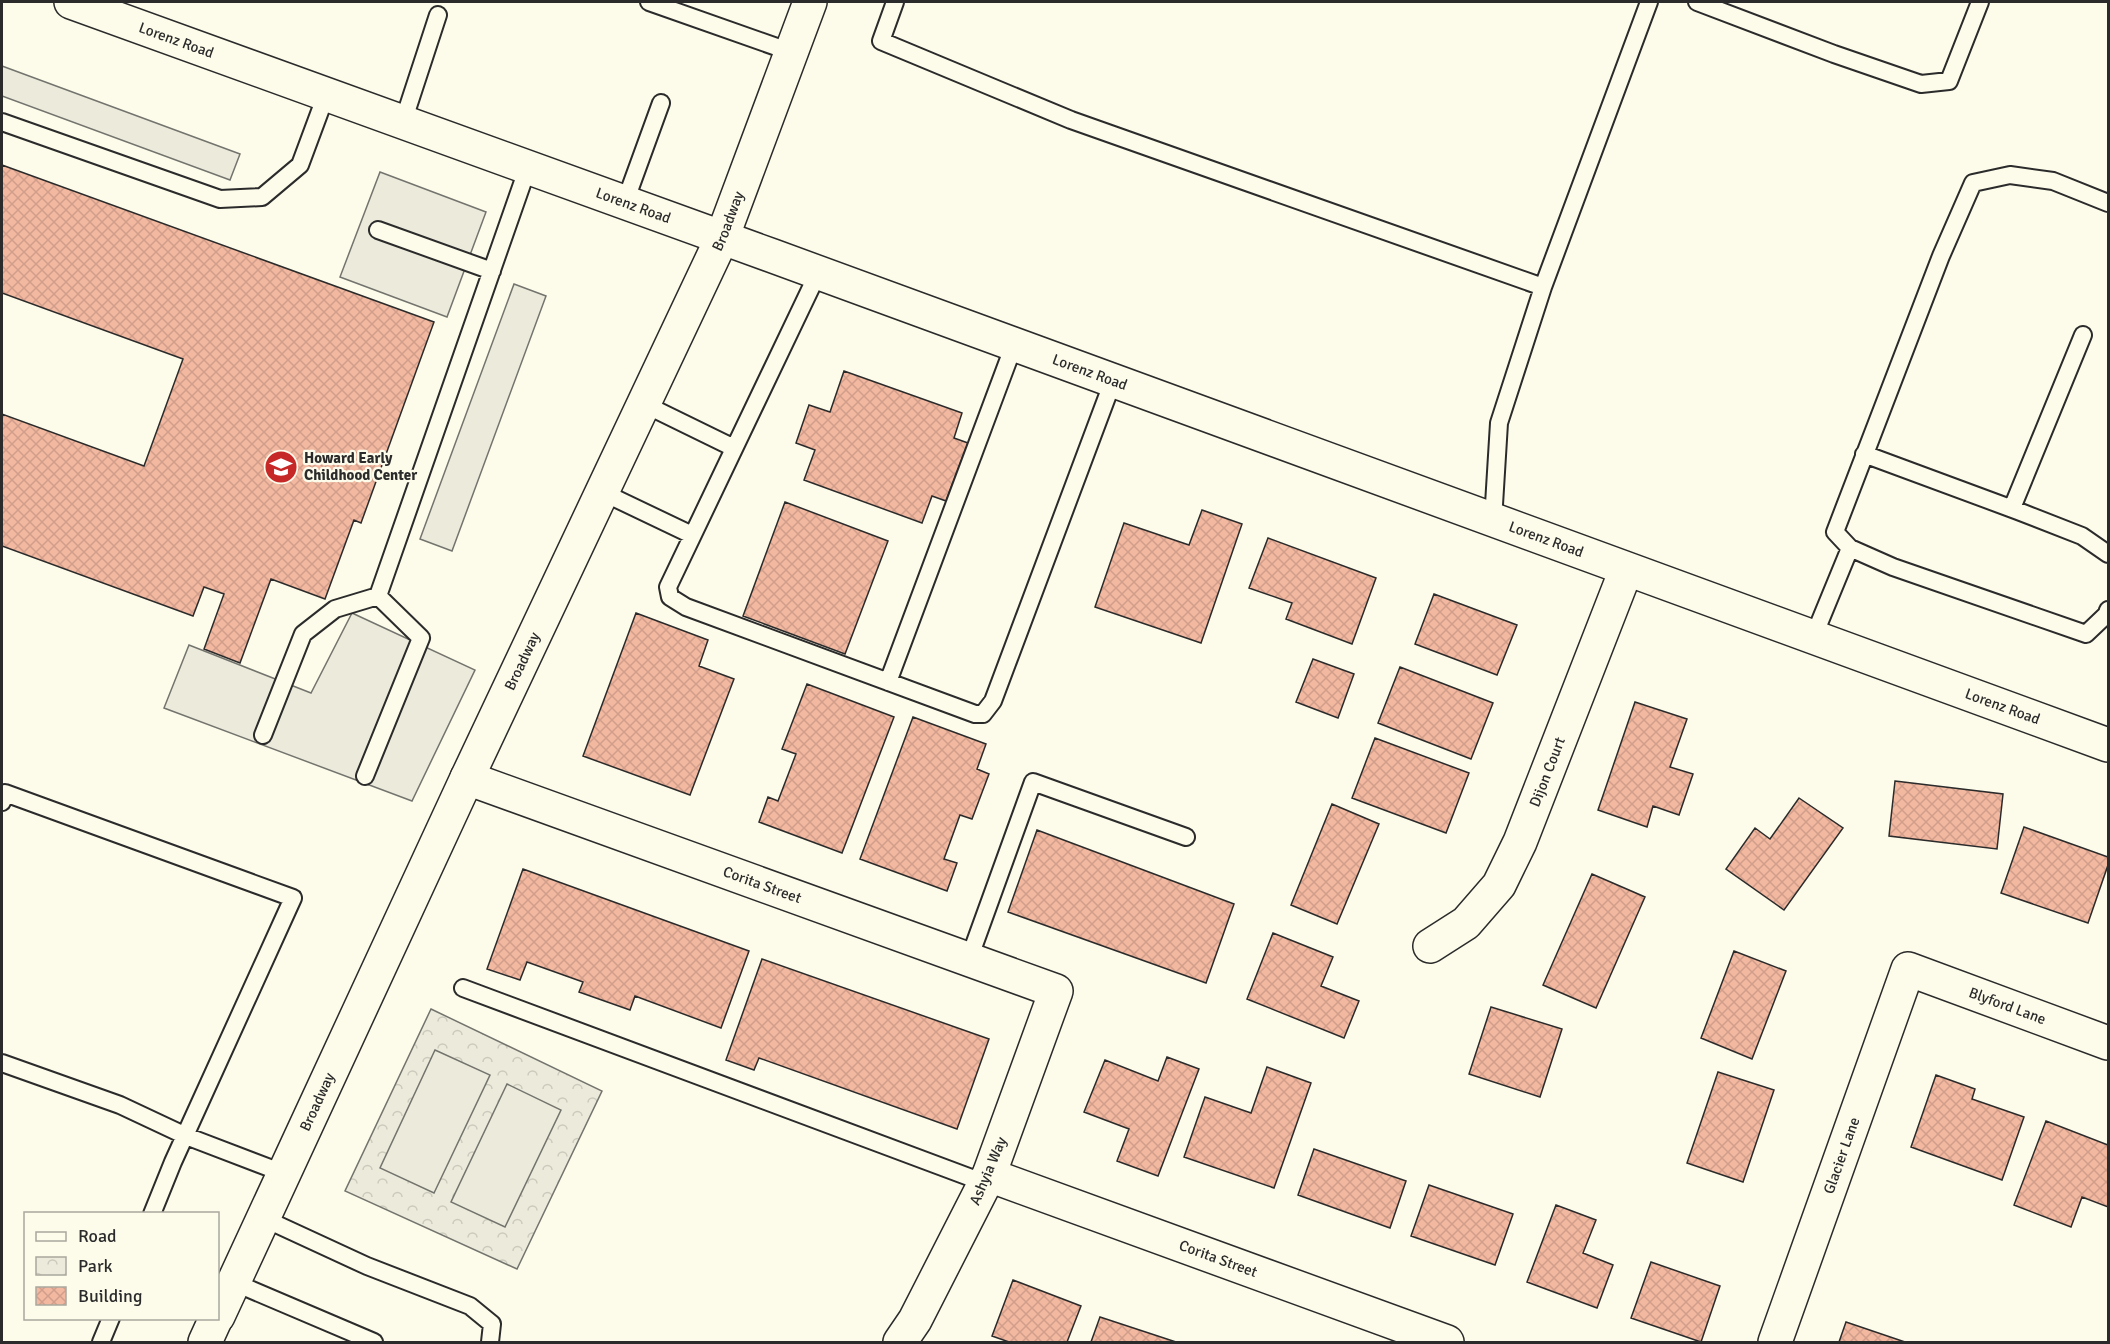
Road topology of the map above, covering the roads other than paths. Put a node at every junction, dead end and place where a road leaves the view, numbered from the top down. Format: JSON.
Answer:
{"nodes":[{"id":1,"x":71,"y":2,"type":"edge"},
{"id":2,"x":649,"y":2,"type":"edge"},
{"id":3,"x":810,"y":2,"type":"edge"},
{"id":4,"x":895,"y":2,"type":"edge"},
{"id":5,"x":1649,"y":2,"type":"edge"},
{"id":6,"x":1697,"y":2,"type":"edge"},
{"id":7,"x":1980,"y":2,"type":"edge"},
{"id":8,"x":438,"y":15,"type":"dead end"},
{"id":9,"x":791,"y":52,"type":"junction"},
{"id":10,"x":326,"y":95,"type":"junction"},
{"id":11,"x":661,"y":104,"type":"dead end"},
{"id":12,"x":2,"y":122,"type":"edge"},
{"id":13,"x":403,"y":122,"type":"junction"},
{"id":14,"x":528,"y":167,"type":"junction"},
{"id":15,"x":625,"y":202,"type":"junction"},
{"id":16,"x":2109,"y":203,"type":"edge"},
{"id":17,"x":378,"y":230,"type":"dead end"},
{"id":18,"x":722,"y":238,"type":"junction"},
{"id":19,"x":492,"y":271,"type":"junction"},
{"id":20,"x":818,"y":273,"type":"junction"},
{"id":21,"x":1543,"y":287,"type":"junction"},
{"id":22,"x":2083,"y":335,"type":"dead end"},
{"id":23,"x":1014,"y":345,"type":"junction"},
{"id":24,"x":1113,"y":381,"type":"junction"},
{"id":25,"x":644,"y":404,"type":"junction"},
{"id":26,"x":734,"y":448,"type":"junction"},
{"id":27,"x":1864,"y":454,"type":"junction"},
{"id":28,"x":602,"y":492,"type":"junction"},
{"id":29,"x":2012,"y":508,"type":"junction"},
{"id":30,"x":1493,"y":521,"type":"junction"},
{"id":31,"x":692,"y":535,"type":"junction"},
{"id":32,"x":1850,"y":548,"type":"junction"},
{"id":33,"x":2109,"y":554,"type":"edge"},
{"id":34,"x":1626,"y":570,"type":"junction"},
{"id":35,"x":378,"y":596,"type":"junction"},
{"id":36,"x":2109,"y":610,"type":"edge"},
{"id":37,"x":1813,"y":638,"type":"junction"},
{"id":38,"x":888,"y":682,"type":"junction"},
{"id":39,"x":262,"y":735,"type":"dead end"},
{"id":40,"x":2109,"y":745,"type":"edge"},
{"id":41,"x":365,"y":776,"type":"dead end"},
{"id":42,"x":467,"y":778,"type":"junction"},
{"id":43,"x":2,"y":802,"type":"edge"},
{"id":44,"x":1186,"y":837,"type":"dead end"},
{"id":45,"x":1430,"y":946,"type":"dead end"},
{"id":46,"x":969,"y":959,"type":"junction"},
{"id":47,"x":1908,"y":969,"type":"joint"},
{"id":48,"x":463,"y":988,"type":"dead end"},
{"id":49,"x":1056,"y":991,"type":"joint"},
{"id":50,"x":2109,"y":1042,"type":"edge"},
{"id":51,"x":2,"y":1063,"type":"edge"},
{"id":52,"x":186,"y":1136,"type":"junction"},
{"id":53,"x":284,"y":1173,"type":"junction"},
{"id":54,"x":987,"y":1179,"type":"junction"},
{"id":55,"x":153,"y":1212,"type":"edge"},
{"id":56,"x":263,"y":1218,"type":"junction"},
{"id":57,"x":233,"y":1282,"type":"junction"},
{"id":58,"x":219,"y":1313,"type":"edge"},
{"id":59,"x":110,"y":1320,"type":"edge"},
{"id":60,"x":216,"y":1320,"type":"edge"},
{"id":61,"x":101,"y":1342,"type":"edge"},
{"id":62,"x":205,"y":1342,"type":"edge"},
{"id":63,"x":374,"y":1342,"type":"edge"},
{"id":64,"x":489,"y":1342,"type":"edge"},
{"id":65,"x":900,"y":1342,"type":"edge"},
{"id":66,"x":1447,"y":1342,"type":"edge"},
{"id":67,"x":1774,"y":1342,"type":"edge"}],
"edges":[{"from":1,"to":10,"type":"street","name":"Lorenz Road"},
{"from":2,"to":9,"type":"lane"},
{"from":3,"to":9,"type":"street","name":"Broadway"},
{"from":4,"to":21,"type":"lane"},
{"from":5,"to":21,"type":"lane"},
{"from":6,"to":7,"type":"lane"},
{"from":8,"to":13,"type":"lane"},
{"from":9,"to":18,"type":"street","name":"Broadway"},
{"from":10,"to":12,"type":"lane"},
{"from":10,"to":13,"type":"street","name":"Lorenz Road"},
{"from":11,"to":15,"type":"lane"},
{"from":13,"to":14,"type":"street","name":"Lorenz Road"},
{"from":14,"to":15,"type":"street","name":"Lorenz Road"},
{"from":14,"to":19,"type":"lane"},
{"from":15,"to":18,"type":"street","name":"Lorenz Road"},
{"from":16,"to":27,"type":"lane"},
{"from":17,"to":19,"type":"lane"},
{"from":18,"to":20,"type":"street","name":"Lorenz Road"},
{"from":18,"to":25,"type":"street","name":"Broadway"},
{"from":19,"to":35,"type":"lane"},
{"from":20,"to":23,"type":"street","name":"Lorenz Road"},
{"from":20,"to":26,"type":"lane"},
{"from":21,"to":30,"type":"lane"},
{"from":22,"to":29,"type":"lane"},
{"from":23,"to":24,"type":"street","name":"Lorenz Road"},
{"from":23,"to":38,"type":"lane"},
{"from":24,"to":30,"type":"street","name":"Lorenz Road"},
{"from":24,"to":38,"type":"lane"},
{"from":25,"to":26,"type":"lane"},
{"from":25,"to":28,"type":"street","name":"Broadway"},
{"from":26,"to":31,"type":"lane"},
{"from":27,"to":29,"type":"lane"},
{"from":27,"to":32,"type":"lane"},
{"from":28,"to":31,"type":"lane"},
{"from":28,"to":42,"type":"street","name":"Broadway"},
{"from":29,"to":33,"type":"lane"},
{"from":30,"to":34,"type":"street","name":"Lorenz Road"},
{"from":31,"to":38,"type":"lane"},
{"from":32,"to":36,"type":"lane"},
{"from":32,"to":37,"type":"lane"},
{"from":34,"to":37,"type":"street","name":"Lorenz Road"},
{"from":34,"to":45,"type":"street","name":"Dijon Court"},
{"from":35,"to":39,"type":"lane"},
{"from":35,"to":41,"type":"lane"},
{"from":37,"to":40,"type":"street","name":"Lorenz Road"},
{"from":42,"to":46,"type":"street","name":"Corita Street"},
{"from":42,"to":53,"type":"street","name":"Broadway"},
{"from":43,"to":52,"type":"lane"},
{"from":44,"to":46,"type":"lane"},
{"from":46,"to":49,"type":"street","name":"Corita Street"},
{"from":47,"to":50,"type":"street","name":"Blyford Lane"},
{"from":47,"to":67,"type":"street","name":"Glacier Lane"},
{"from":48,"to":54,"type":"lane"},
{"from":49,"to":54,"type":"street","name":"Ashyia Way"},
{"from":51,"to":52,"type":"lane"},
{"from":52,"to":53,"type":"lane"},
{"from":52,"to":55,"type":"lane"},
{"from":53,"to":56,"type":"street","name":"Broadway"},
{"from":54,"to":65,"type":"street","name":"Ashyia Way"},
{"from":54,"to":66,"type":"street","name":"Corita Street"},
{"from":56,"to":57,"type":"street","name":"Broadway"},
{"from":56,"to":64,"type":"lane"},
{"from":57,"to":58,"type":"street","name":"Broadway"},
{"from":57,"to":63,"type":"lane"},
{"from":59,"to":61,"type":"lane"},
{"from":60,"to":62,"type":"street","name":"Broadway"}]}
